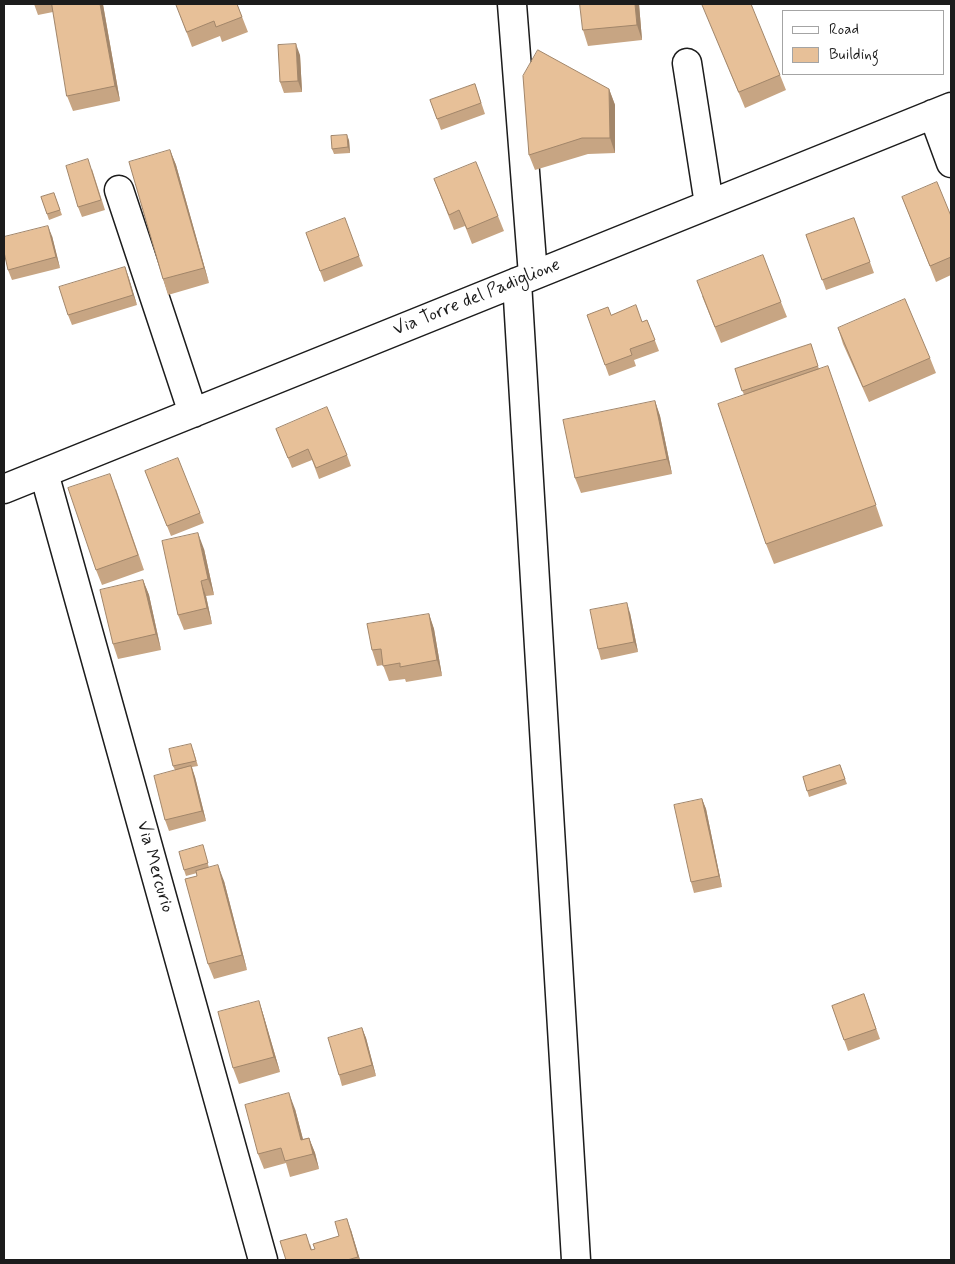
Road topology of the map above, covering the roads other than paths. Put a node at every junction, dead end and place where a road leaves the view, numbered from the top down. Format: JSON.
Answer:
{"nodes":[{"id":1,"x":512,"y":4,"type":"edge"},
{"id":2,"x":687,"y":63,"type":"dead end"},
{"id":3,"x":942,"y":111,"type":"edge"},
{"id":4,"x":951,"y":163,"type":"edge"},
{"id":5,"x":119,"y":190,"type":"dead end"},
{"id":6,"x":709,"y":204,"type":"junction"},
{"id":7,"x":525,"y":279,"type":"junction"},
{"id":8,"x":193,"y":413,"type":"junction"},
{"id":9,"x":44,"y":473,"type":"junction"},
{"id":10,"x":4,"y":489,"type":"edge"},
{"id":11,"x":264,"y":1260,"type":"edge"},
{"id":12,"x":576,"y":1260,"type":"edge"}],
"edges":[{"from":1,"to":7,"type":"street"},
{"from":2,"to":6,"type":"street"},
{"from":3,"to":4,"type":"street"},
{"from":3,"to":6,"type":"street","name":"Via Torre del Padiglione"},
{"from":5,"to":8,"type":"street"},
{"from":6,"to":7,"type":"street","name":"Via Torre del Padiglione"},
{"from":7,"to":8,"type":"street","name":"Via Torre del Padiglione"},
{"from":7,"to":12,"type":"street"},
{"from":8,"to":9,"type":"street","name":"Via Torre del Padiglione"},
{"from":9,"to":10,"type":"street","name":"Via Torre del Padiglione"},
{"from":9,"to":11,"type":"street","name":"Via Mercurio"}]}
